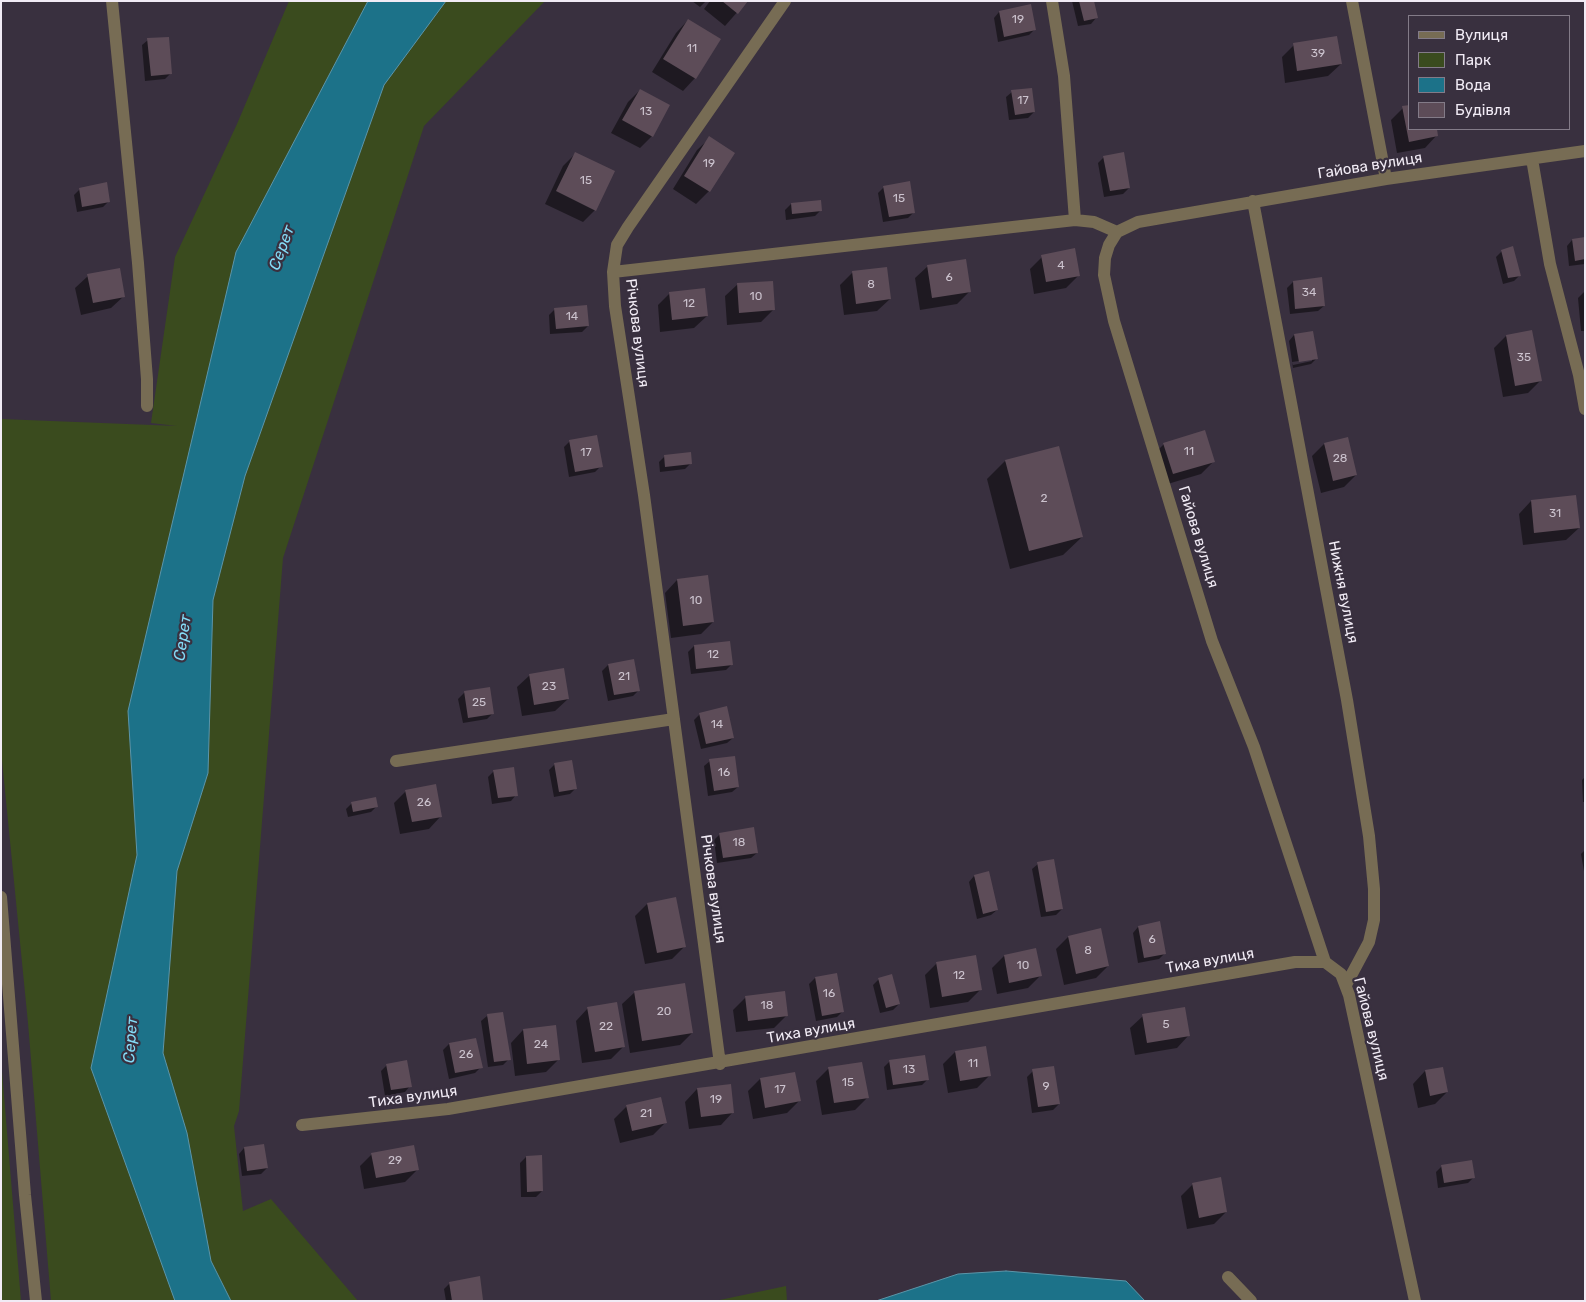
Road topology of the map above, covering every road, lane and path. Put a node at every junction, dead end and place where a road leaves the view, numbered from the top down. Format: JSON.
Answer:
{"nodes":[{"id":1,"x":112,"y":1,"type":"edge"},
{"id":2,"x":785,"y":1,"type":"edge"},
{"id":3,"x":1052,"y":1,"type":"edge"},
{"id":4,"x":1352,"y":1,"type":"edge"},
{"id":5,"x":1585,"y":151,"type":"edge"},
{"id":6,"x":1532,"y":159,"type":"junction"},
{"id":7,"x":1386,"y":179,"type":"junction"},
{"id":8,"x":1253,"y":201,"type":"junction"},
{"id":9,"x":1075,"y":220,"type":"junction"},
{"id":10,"x":1117,"y":232,"type":"junction"},
{"id":11,"x":613,"y":272,"type":"junction"},
{"id":12,"x":147,"y":406,"type":"dead end"},
{"id":13,"x":1585,"y":409,"type":"edge"},
{"id":14,"x":674,"y":719,"type":"junction"},
{"id":15,"x":396,"y":761,"type":"dead end"},
{"id":16,"x":1,"y":897,"type":"edge"},
{"id":17,"x":1325,"y":962,"type":"junction"},
{"id":18,"x":1346,"y":985,"type":"junction"},
{"id":19,"x":720,"y":1064,"type":"junction"},
{"id":20,"x":302,"y":1125,"type":"dead end"},
{"id":21,"x":1228,"y":1276,"type":"dead end"},
{"id":22,"x":36,"y":1301,"type":"edge"},
{"id":23,"x":1251,"y":1301,"type":"edge"},
{"id":24,"x":1415,"y":1301,"type":"edge"}],
"edges":[{"from":1,"to":12,"type":"street"},
{"from":2,"to":11,"type":"street","name":"Річкова вулиця"},
{"from":3,"to":9,"type":"street"},
{"from":4,"to":7,"type":"street"},
{"from":5,"to":6,"type":"street","name":"Гайова вулиця"},
{"from":6,"to":7,"type":"street","name":"Гайова вулиця"},
{"from":6,"to":13,"type":"street"},
{"from":7,"to":8,"type":"street","name":"Гайова вулиця"},
{"from":8,"to":10,"type":"street","name":"Гайова вулиця"},
{"from":8,"to":18,"type":"street","name":"Нижня вулиця"},
{"from":9,"to":10,"type":"street"},
{"from":9,"to":11,"type":"street"},
{"from":10,"to":17,"type":"street","name":"Гайова вулиця"},
{"from":11,"to":14,"type":"street","name":"Річкова вулиця"},
{"from":14,"to":15,"type":"street"},
{"from":14,"to":19,"type":"street","name":"Річкова вулиця"},
{"from":16,"to":22,"type":"street"},
{"from":17,"to":18,"type":"street","name":"Гайова вулиця"},
{"from":17,"to":19,"type":"street","name":"Тиха вулиця"},
{"from":18,"to":24,"type":"street","name":"Гайова вулиця"},
{"from":19,"to":20,"type":"street","name":"Тиха вулиця"},
{"from":21,"to":23,"type":"street"}]}
